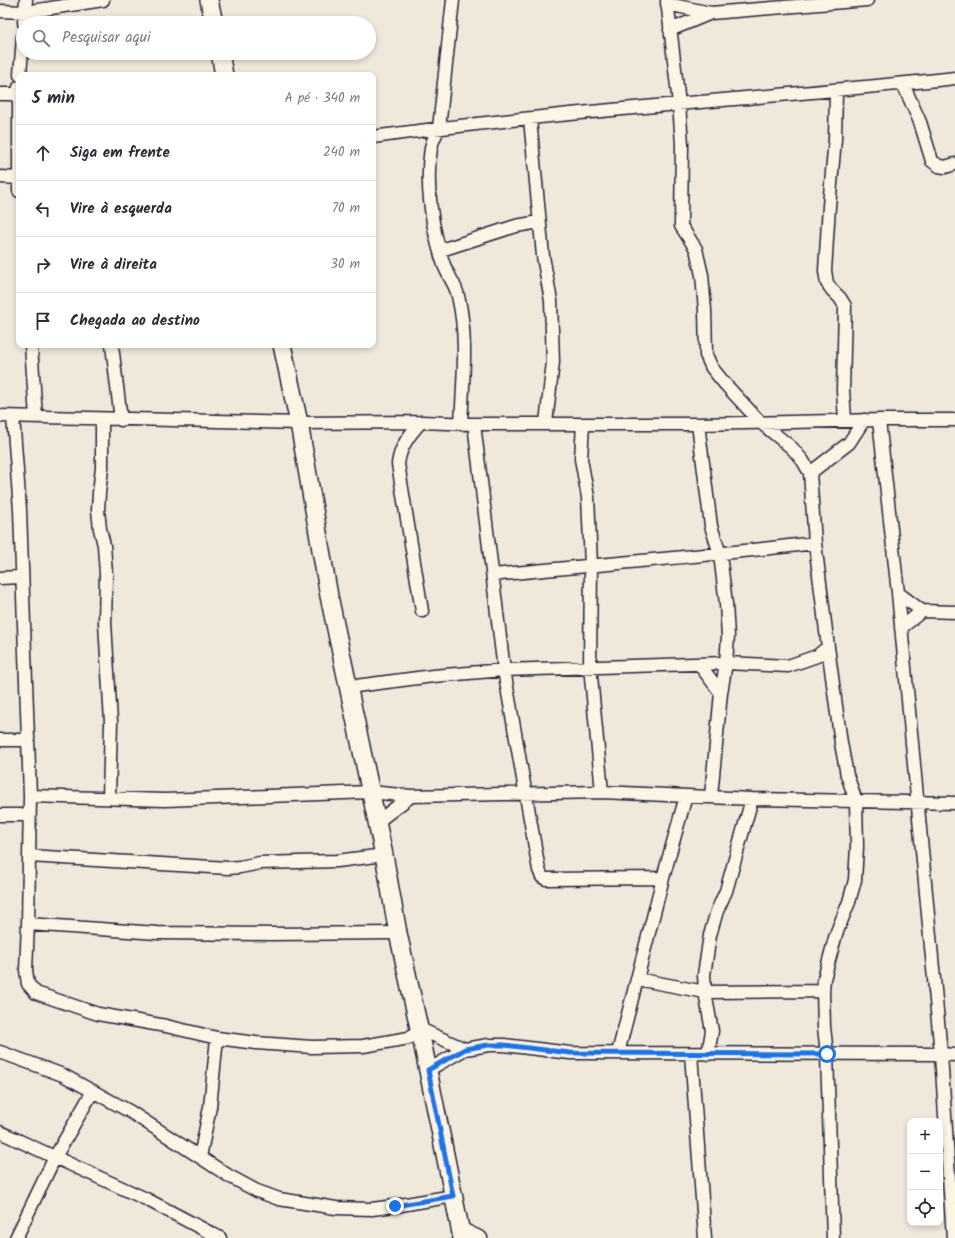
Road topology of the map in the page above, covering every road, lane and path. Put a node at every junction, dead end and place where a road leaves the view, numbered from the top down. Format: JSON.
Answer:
{"nodes":[{"id":1,"x":103,"y":0,"type":"edge"},
{"id":2,"x":209,"y":0,"type":"edge"},
{"id":3,"x":454,"y":0,"type":"edge"},
{"id":4,"x":867,"y":0,"type":"edge"},
{"id":5,"x":667,"y":2,"type":"edge"},
{"id":6,"x":0,"y":11,"type":"edge"},
{"id":7,"x":25,"y":12,"type":"edge"},
{"id":8,"x":711,"y":13,"type":"junction"},
{"id":9,"x":212,"y":16,"type":"edge"},
{"id":10,"x":670,"y":30,"type":"junction"},
{"id":11,"x":21,"y":60,"type":"edge"},
{"id":12,"x":221,"y":60,"type":"edge"},
{"id":13,"x":20,"y":72,"type":"edge"},
{"id":14,"x":223,"y":72,"type":"edge"},
{"id":15,"x":955,"y":78,"type":"edge"},
{"id":16,"x":903,"y":84,"type":"junction"},
{"id":17,"x":836,"y":91,"type":"junction"},
{"id":18,"x":0,"y":94,"type":"edge"},
{"id":19,"x":16,"y":94,"type":"edge"},
{"id":20,"x":679,"y":104,"type":"junction"},
{"id":21,"x":530,"y":119,"type":"junction"},
{"id":22,"x":439,"y":128,"type":"junction"},
{"id":23,"x":376,"y":138,"type":"edge"},
{"id":24,"x":955,"y":164,"type":"edge"},
{"id":25,"x":0,"y":177,"type":"edge"},
{"id":26,"x":16,"y":178,"type":"edge"},
{"id":27,"x":539,"y":222,"type":"junction"},
{"id":28,"x":440,"y":250,"type":"junction"},
{"id":29,"x":31,"y":348,"type":"edge"},
{"id":30,"x":112,"y":348,"type":"edge"},
{"id":31,"x":283,"y":348,"type":"edge"},
{"id":32,"x":0,"y":416,"type":"edge"},
{"id":33,"x":13,"y":417,"type":"junction"},
{"id":34,"x":36,"y":417,"type":"junction"},
{"id":35,"x":102,"y":419,"type":"junction"},
{"id":36,"x":120,"y":420,"type":"junction"},
{"id":37,"x":845,"y":420,"type":"junction"},
{"id":38,"x":864,"y":420,"type":"junction"},
{"id":39,"x":880,"y":420,"type":"junction"},
{"id":40,"x":955,"y":420,"type":"edge"},
{"id":41,"x":421,"y":422,"type":"junction"},
{"id":42,"x":760,"y":422,"type":"junction"},
{"id":43,"x":299,"y":423,"type":"junction"},
{"id":44,"x":546,"y":423,"type":"junction"},
{"id":45,"x":461,"y":424,"type":"junction"},
{"id":46,"x":474,"y":424,"type":"junction"},
{"id":47,"x":583,"y":424,"type":"junction"},
{"id":48,"x":698,"y":424,"type":"junction"},
{"id":49,"x":810,"y":473,"type":"junction"},
{"id":50,"x":815,"y":543,"type":"junction"},
{"id":51,"x":720,"y":554,"type":"junction"},
{"id":52,"x":591,"y":565,"type":"junction"},
{"id":53,"x":493,"y":575,"type":"junction"},
{"id":54,"x":21,"y":577,"type":"junction"},
{"id":55,"x":0,"y":578,"type":"edge"},
{"id":56,"x":898,"y":593,"type":"junction"},
{"id":57,"x":422,"y":611,"type":"dead end"},
{"id":58,"x":922,"y":611,"type":"junction"},
{"id":59,"x":955,"y":612,"type":"edge"},
{"id":60,"x":901,"y":628,"type":"junction"},
{"id":61,"x":828,"y":647,"type":"junction"},
{"id":62,"x":726,"y":663,"type":"junction"},
{"id":63,"x":699,"y":664,"type":"junction"},
{"id":64,"x":590,"y":666,"type":"junction"},
{"id":65,"x":504,"y":670,"type":"junction"},
{"id":66,"x":348,"y":687,"type":"junction"},
{"id":67,"x":722,"y":692,"type":"junction"},
{"id":68,"x":0,"y":740,"type":"edge"},
{"id":69,"x":28,"y":740,"type":"junction"},
{"id":70,"x":370,"y":792,"type":"junction"},
{"id":71,"x":602,"y":792,"type":"junction"},
{"id":72,"x":526,"y":793,"type":"junction"},
{"id":73,"x":30,"y":796,"type":"junction"},
{"id":74,"x":411,"y":796,"type":"junction"},
{"id":75,"x":686,"y":796,"type":"junction"},
{"id":76,"x":711,"y":796,"type":"junction"},
{"id":77,"x":109,"y":798,"type":"junction"},
{"id":78,"x":752,"y":799,"type":"junction"},
{"id":79,"x":856,"y":801,"type":"junction"},
{"id":80,"x":918,"y":802,"type":"junction"},
{"id":81,"x":955,"y":803,"type":"edge"},
{"id":82,"x":0,"y":815,"type":"edge"},
{"id":83,"x":29,"y":815,"type":"junction"},
{"id":84,"x":377,"y":822,"type":"junction"},
{"id":85,"x":384,"y":855,"type":"junction"},
{"id":86,"x":29,"y":856,"type":"junction"},
{"id":87,"x":663,"y":878,"type":"junction"},
{"id":88,"x":28,"y":924,"type":"junction"},
{"id":89,"x":398,"y":933,"type":"junction"},
{"id":90,"x":637,"y":979,"type":"junction"},
{"id":91,"x":823,"y":991,"type":"junction"},
{"id":92,"x":705,"y":992,"type":"junction"},
{"id":93,"x":420,"y":1029,"type":"junction"},
{"id":94,"x":218,"y":1038,"type":"junction"},
{"id":95,"x":465,"y":1049,"type":"junction"},
{"id":96,"x":0,"y":1052,"type":"edge"},
{"id":97,"x":618,"y":1054,"type":"junction"},
{"id":98,"x":691,"y":1054,"type":"junction"},
{"id":99,"x":708,"y":1054,"type":"junction"},
{"id":100,"x":827,"y":1054,"type":"junction"},
{"id":101,"x":941,"y":1054,"type":"junction"},
{"id":102,"x":955,"y":1055,"type":"edge"},
{"id":103,"x":428,"y":1070,"type":"junction"},
{"id":104,"x":93,"y":1091,"type":"junction"},
{"id":105,"x":0,"y":1132,"type":"edge"},
{"id":106,"x":55,"y":1157,"type":"junction"},
{"id":107,"x":200,"y":1157,"type":"junction"},
{"id":108,"x":453,"y":1196,"type":"junction"},
{"id":109,"x":461,"y":1233,"type":"edge"},
{"id":110,"x":218,"y":1237,"type":"edge"},
{"id":111,"x":16,"y":1238,"type":"edge"},
{"id":112,"x":481,"y":1238,"type":"edge"},
{"id":113,"x":705,"y":1238,"type":"edge"},
{"id":114,"x":833,"y":1238,"type":"edge"},
{"id":115,"x":952,"y":1238,"type":"edge"}],
"edges":[{"from":1,"to":7,"type":"street"},
{"from":2,"to":9,"type":"street"},
{"from":3,"to":22,"type":"street"},
{"from":4,"to":8,"type":"street"},
{"from":5,"to":8,"type":"street"},
{"from":5,"to":10,"type":"street"},
{"from":6,"to":7,"type":"street"},
{"from":8,"to":10,"type":"street"},
{"from":10,"to":20,"type":"street"},
{"from":11,"to":13,"type":"street"},
{"from":12,"to":14,"type":"street"},
{"from":15,"to":16,"type":"street"},
{"from":16,"to":17,"type":"street"},
{"from":16,"to":24,"type":"street"},
{"from":17,"to":20,"type":"street"},
{"from":17,"to":37,"type":"street"},
{"from":18,"to":19,"type":"street"},
{"from":20,"to":21,"type":"street"},
{"from":20,"to":42,"type":"street"},
{"from":21,"to":22,"type":"street"},
{"from":21,"to":27,"type":"street"},
{"from":22,"to":23,"type":"street"},
{"from":22,"to":28,"type":"street"},
{"from":25,"to":26,"type":"street"},
{"from":27,"to":28,"type":"street"},
{"from":27,"to":44,"type":"street"},
{"from":28,"to":45,"type":"street"},
{"from":29,"to":34,"type":"street"},
{"from":30,"to":36,"type":"street"},
{"from":31,"to":43,"type":"street"},
{"from":32,"to":33,"type":"street"},
{"from":33,"to":34,"type":"street"},
{"from":33,"to":54,"type":"street"},
{"from":34,"to":35,"type":"street"},
{"from":35,"to":36,"type":"street"},
{"from":35,"to":77,"type":"street"},
{"from":36,"to":43,"type":"street"},
{"from":37,"to":38,"type":"street"},
{"from":37,"to":42,"type":"street"},
{"from":38,"to":39,"type":"street"},
{"from":38,"to":49,"type":"street"},
{"from":39,"to":40,"type":"street"},
{"from":39,"to":56,"type":"street"},
{"from":41,"to":43,"type":"street"},
{"from":41,"to":45,"type":"street"},
{"from":41,"to":57,"type":"street"},
{"from":42,"to":48,"type":"street"},
{"from":42,"to":49,"type":"street"},
{"from":43,"to":66,"type":"street"},
{"from":44,"to":46,"type":"street"},
{"from":44,"to":47,"type":"street"},
{"from":45,"to":46,"type":"street"},
{"from":46,"to":53,"type":"street"},
{"from":47,"to":48,"type":"street"},
{"from":47,"to":52,"type":"street"},
{"from":48,"to":51,"type":"street"},
{"from":49,"to":50,"type":"street"},
{"from":50,"to":51,"type":"street"},
{"from":50,"to":61,"type":"street"},
{"from":51,"to":52,"type":"street"},
{"from":51,"to":62,"type":"street"},
{"from":52,"to":53,"type":"street"},
{"from":52,"to":64,"type":"street"},
{"from":53,"to":65,"type":"street"},
{"from":54,"to":55,"type":"street"},
{"from":54,"to":69,"type":"street"},
{"from":56,"to":58,"type":"street"},
{"from":56,"to":60,"type":"street"},
{"from":58,"to":59,"type":"street"},
{"from":58,"to":60,"type":"street"},
{"from":60,"to":80,"type":"street"},
{"from":61,"to":62,"type":"street"},
{"from":61,"to":79,"type":"street"},
{"from":62,"to":63,"type":"street"},
{"from":62,"to":67,"type":"street"},
{"from":63,"to":64,"type":"street"},
{"from":63,"to":67,"type":"street"},
{"from":64,"to":65,"type":"street"},
{"from":64,"to":71,"type":"street"},
{"from":65,"to":66,"type":"street"},
{"from":65,"to":72,"type":"street"},
{"from":66,"to":70,"type":"street"},
{"from":67,"to":76,"type":"street"},
{"from":68,"to":69,"type":"street"},
{"from":69,"to":73,"type":"street"},
{"from":70,"to":74,"type":"street"},
{"from":70,"to":77,"type":"street"},
{"from":70,"to":84,"type":"street"},
{"from":71,"to":72,"type":"street"},
{"from":71,"to":75,"type":"street"},
{"from":72,"to":74,"type":"street"},
{"from":72,"to":87,"type":"street"},
{"from":73,"to":77,"type":"street"},
{"from":73,"to":83,"type":"street"},
{"from":74,"to":84,"type":"street"},
{"from":75,"to":76,"type":"street"},
{"from":75,"to":87,"type":"street"},
{"from":76,"to":78,"type":"street"},
{"from":78,"to":79,"type":"street"},
{"from":78,"to":92,"type":"street"},
{"from":79,"to":80,"type":"street"},
{"from":79,"to":91,"type":"street"},
{"from":80,"to":81,"type":"street"},
{"from":80,"to":101,"type":"street"},
{"from":82,"to":83,"type":"street"},
{"from":83,"to":86,"type":"street"},
{"from":84,"to":85,"type":"street"},
{"from":85,"to":86,"type":"street"},
{"from":85,"to":89,"type":"street"},
{"from":86,"to":88,"type":"street"},
{"from":87,"to":90,"type":"street"},
{"from":88,"to":89,"type":"street"},
{"from":88,"to":94,"type":"street"},
{"from":89,"to":93,"type":"street"},
{"from":90,"to":92,"type":"street"},
{"from":90,"to":97,"type":"street"},
{"from":91,"to":92,"type":"street"},
{"from":91,"to":100,"type":"street"},
{"from":92,"to":99,"type":"street"},
{"from":93,"to":94,"type":"street"},
{"from":93,"to":95,"type":"street"},
{"from":93,"to":103,"type":"street"},
{"from":94,"to":107,"type":"street"},
{"from":95,"to":97,"type":"street"},
{"from":95,"to":103,"type":"street"},
{"from":96,"to":104,"type":"street"},
{"from":97,"to":98,"type":"street"},
{"from":98,"to":99,"type":"street"},
{"from":98,"to":113,"type":"street"},
{"from":99,"to":100,"type":"street"},
{"from":100,"to":101,"type":"street"},
{"from":100,"to":114,"type":"street"},
{"from":101,"to":102,"type":"street"},
{"from":101,"to":115,"type":"street"},
{"from":103,"to":108,"type":"street"},
{"from":104,"to":106,"type":"street"},
{"from":104,"to":107,"type":"street"},
{"from":105,"to":106,"type":"street"},
{"from":106,"to":110,"type":"street"},
{"from":106,"to":111,"type":"street"},
{"from":107,"to":108,"type":"street"},
{"from":108,"to":109,"type":"street"},
{"from":109,"to":112,"type":"street"}]}
